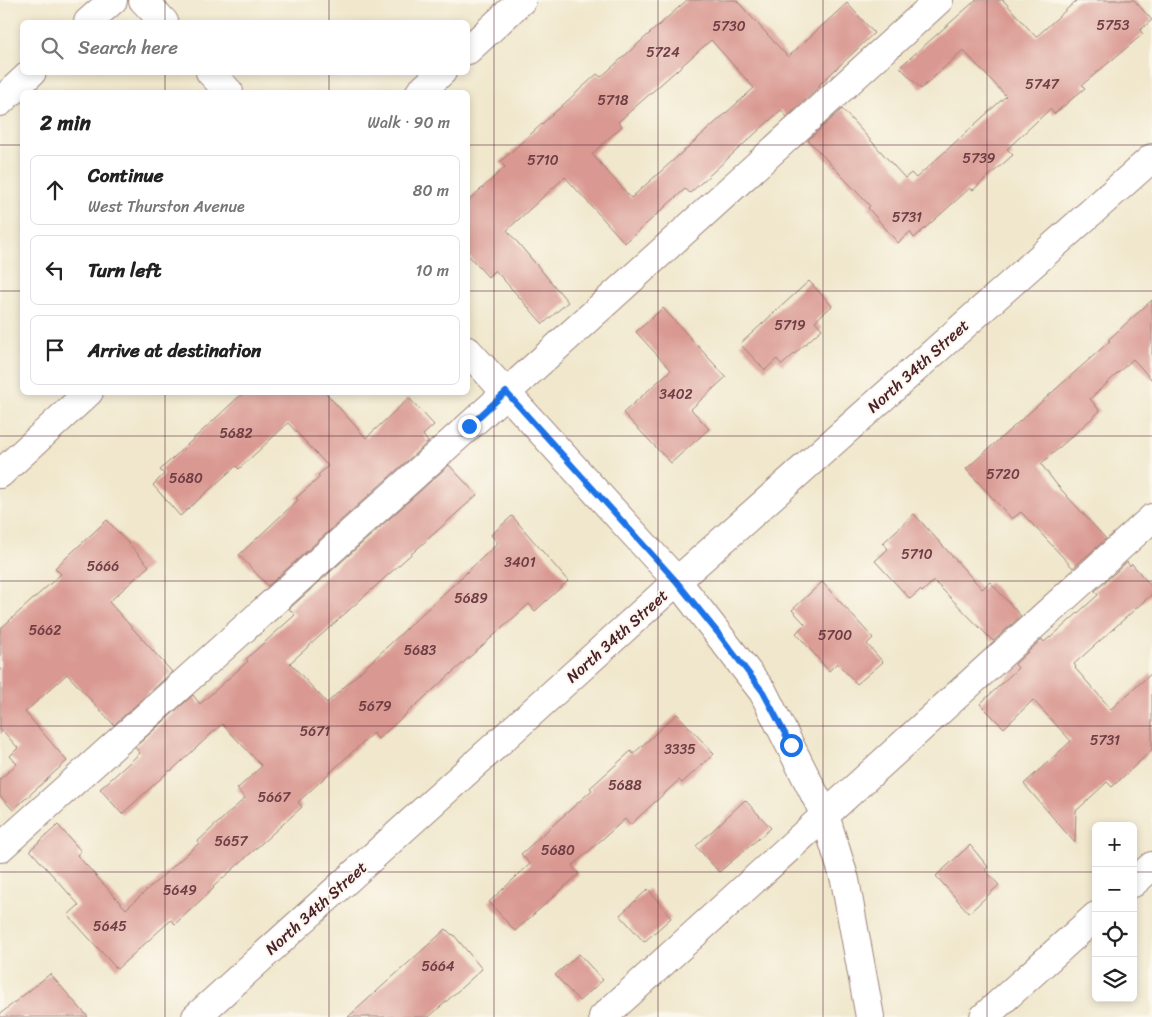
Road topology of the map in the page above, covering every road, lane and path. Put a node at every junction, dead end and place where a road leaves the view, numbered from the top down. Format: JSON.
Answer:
{"nodes":[{"id":1,"x":112,"y":0,"type":"edge"},
{"id":2,"x":143,"y":0,"type":"edge"},
{"id":3,"x":522,"y":0,"type":"edge"},
{"id":4,"x":939,"y":0,"type":"edge"},
{"id":5,"x":90,"y":20,"type":"edge"},
{"id":6,"x":162,"y":20,"type":"edge"},
{"id":7,"x":470,"y":48,"type":"edge"},
{"id":8,"x":29,"y":75,"type":"edge"},
{"id":9,"x":213,"y":75,"type":"edge"},
{"id":10,"x":439,"y":75,"type":"edge"},
{"id":11,"x":227,"y":90,"type":"edge"},
{"id":12,"x":422,"y":90,"type":"edge"},
{"id":13,"x":0,"y":102,"type":"edge"},
{"id":14,"x":1152,"y":158,"type":"edge"},
{"id":15,"x":470,"y":352,"type":"edge"},
{"id":16,"x":506,"y":392,"type":"junction"},
{"id":17,"x":86,"y":395,"type":"edge"},
{"id":18,"x":0,"y":474,"type":"edge"},
{"id":19,"x":1152,"y":518,"type":"edge"},
{"id":20,"x":676,"y":581,"type":"junction"},
{"id":21,"x":825,"y":815,"type":"junction"},
{"id":22,"x":0,"y":848,"type":"edge"},
{"id":23,"x":1152,"y":866,"type":"edge"},
{"id":24,"x":1137,"y":879,"type":"edge"},
{"id":25,"x":1092,"y":920,"type":"edge"},
{"id":26,"x":196,"y":1017,"type":"edge"},
{"id":27,"x":603,"y":1017,"type":"edge"},
{"id":28,"x":870,"y":1017,"type":"edge"},
{"id":29,"x":984,"y":1017,"type":"edge"}],
"edges":[{"from":1,"to":5,"type":"street"},
{"from":2,"to":6,"type":"street"},
{"from":3,"to":7,"type":"street"},
{"from":4,"to":16,"type":"street"},
{"from":8,"to":13,"type":"street"},
{"from":9,"to":11,"type":"street"},
{"from":10,"to":12,"type":"street"},
{"from":14,"to":20,"type":"street","name":"North 34th Street"},
{"from":15,"to":16,"type":"street"},
{"from":16,"to":20,"type":"street"},
{"from":16,"to":22,"type":"street"},
{"from":17,"to":18,"type":"street"},
{"from":19,"to":21,"type":"street"},
{"from":20,"to":21,"type":"street"},
{"from":20,"to":26,"type":"street","name":"North 34th Street"},
{"from":21,"to":27,"type":"street"},
{"from":21,"to":28,"type":"street"},
{"from":23,"to":24,"type":"street"},
{"from":25,"to":29,"type":"street"}]}
